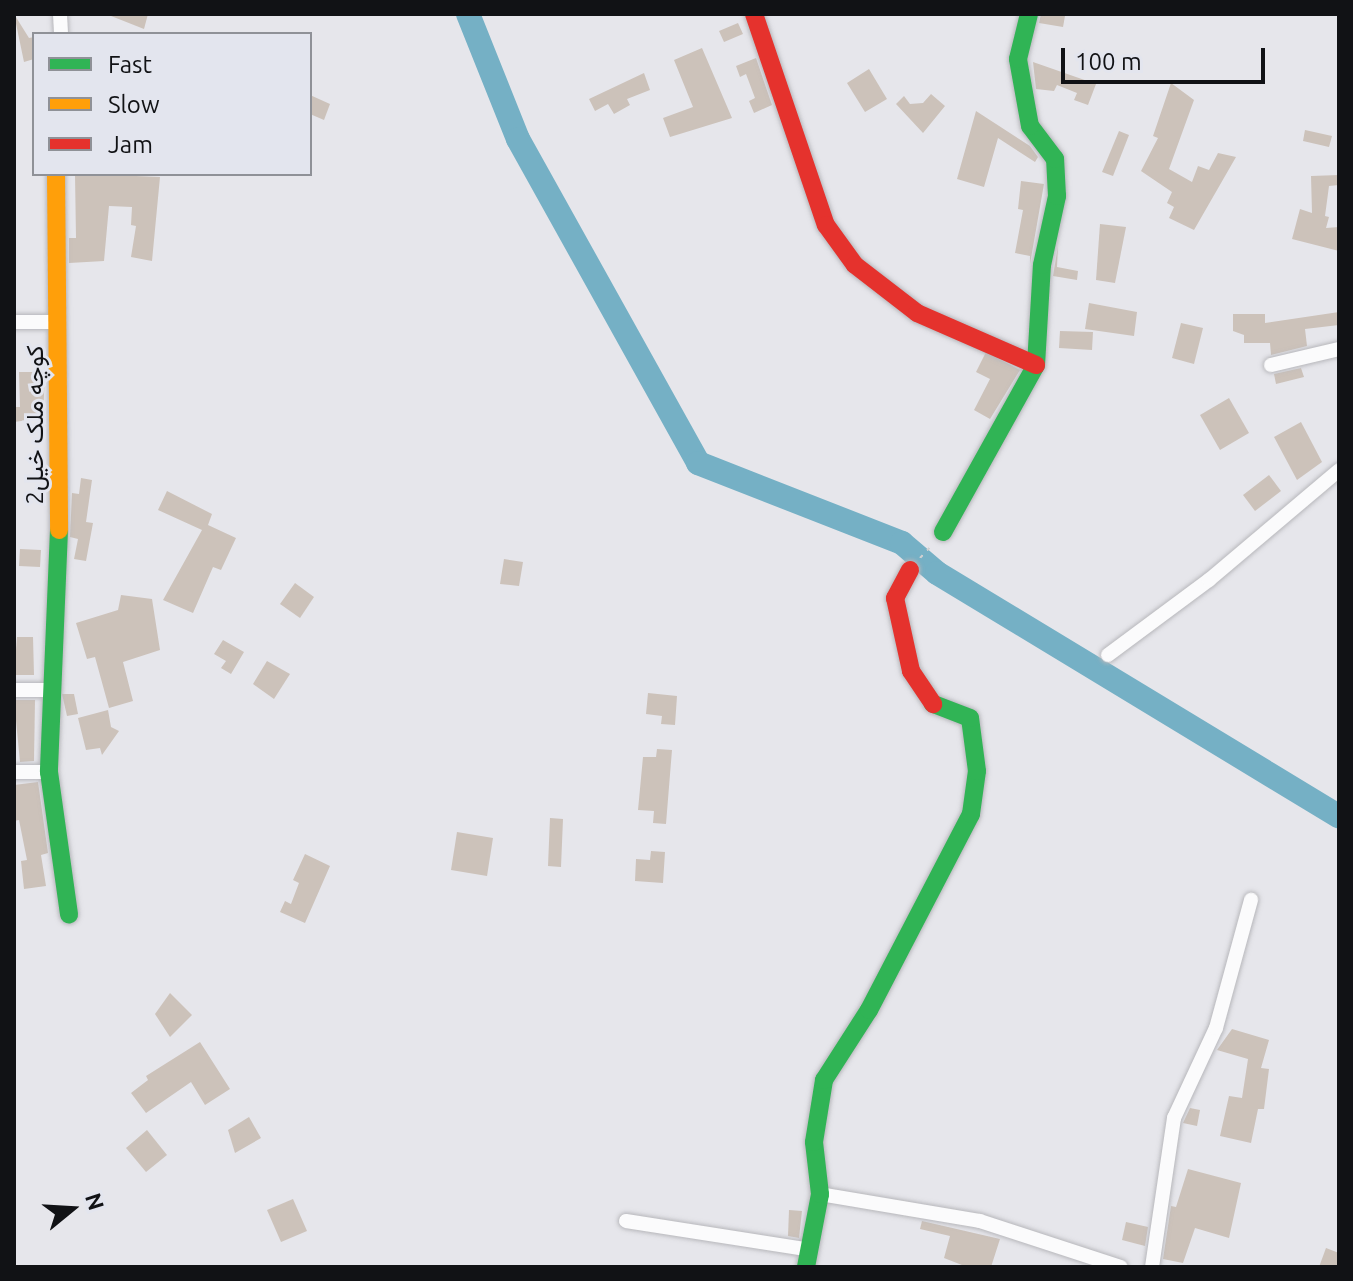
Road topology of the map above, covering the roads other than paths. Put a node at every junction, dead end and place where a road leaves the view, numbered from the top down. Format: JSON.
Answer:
{"nodes":[{"id":1,"x":754,"y":14,"type":"edge"},
{"id":2,"x":1029,"y":14,"type":"edge"},
{"id":3,"x":56,"y":176,"type":"edge"},
{"id":4,"x":14,"y":322,"type":"edge"},
{"id":5,"x":59,"y":322,"type":"junction"},
{"id":6,"x":1339,"y":349,"type":"edge"},
{"id":7,"x":1036,"y":365,"type":"junction"},
{"id":8,"x":1271,"y":365,"type":"dead end"},
{"id":9,"x":1339,"y":470,"type":"edge"},
{"id":10,"x":943,"y":532,"type":"road end"},
{"id":11,"x":910,"y":570,"type":"road end"},
{"id":12,"x":1108,"y":655,"type":"dead end"},
{"id":13,"x":14,"y":690,"type":"edge"},
{"id":14,"x":48,"y":690,"type":"junction"},
{"id":15,"x":14,"y":772,"type":"edge"},
{"id":16,"x":49,"y":772,"type":"junction"},
{"id":17,"x":1251,"y":900,"type":"dead end"},
{"id":18,"x":69,"y":915,"type":"dead end"},
{"id":19,"x":820,"y":1194,"type":"junction"},
{"id":20,"x":626,"y":1221,"type":"dead end"},
{"id":21,"x":808,"y":1259,"type":"edge"},
{"id":22,"x":1121,"y":1267,"type":"edge"},
{"id":23,"x":1152,"y":1267,"type":"edge"}],
"edges":[{"from":1,"to":7,"type":"street"},
{"from":2,"to":7,"type":"street"},
{"from":3,"to":5,"type":"street","name":"کوچه ملک خیل2"},
{"from":4,"to":5,"type":"street"},
{"from":5,"to":14,"type":"street","name":"کوچه ملک خیل2"},
{"from":6,"to":8,"type":"street"},
{"from":7,"to":10,"type":"street"},
{"from":9,"to":12,"type":"street"},
{"from":11,"to":19,"type":"street"},
{"from":13,"to":14,"type":"street"},
{"from":14,"to":16,"type":"street","name":"کوچه ملک خیل2"},
{"from":15,"to":16,"type":"street"},
{"from":16,"to":18,"type":"street","name":"کوچه ملک خیل2"},
{"from":17,"to":23,"type":"street"},
{"from":19,"to":21,"type":"street"},
{"from":19,"to":22,"type":"street"},
{"from":20,"to":21,"type":"street"}]}
